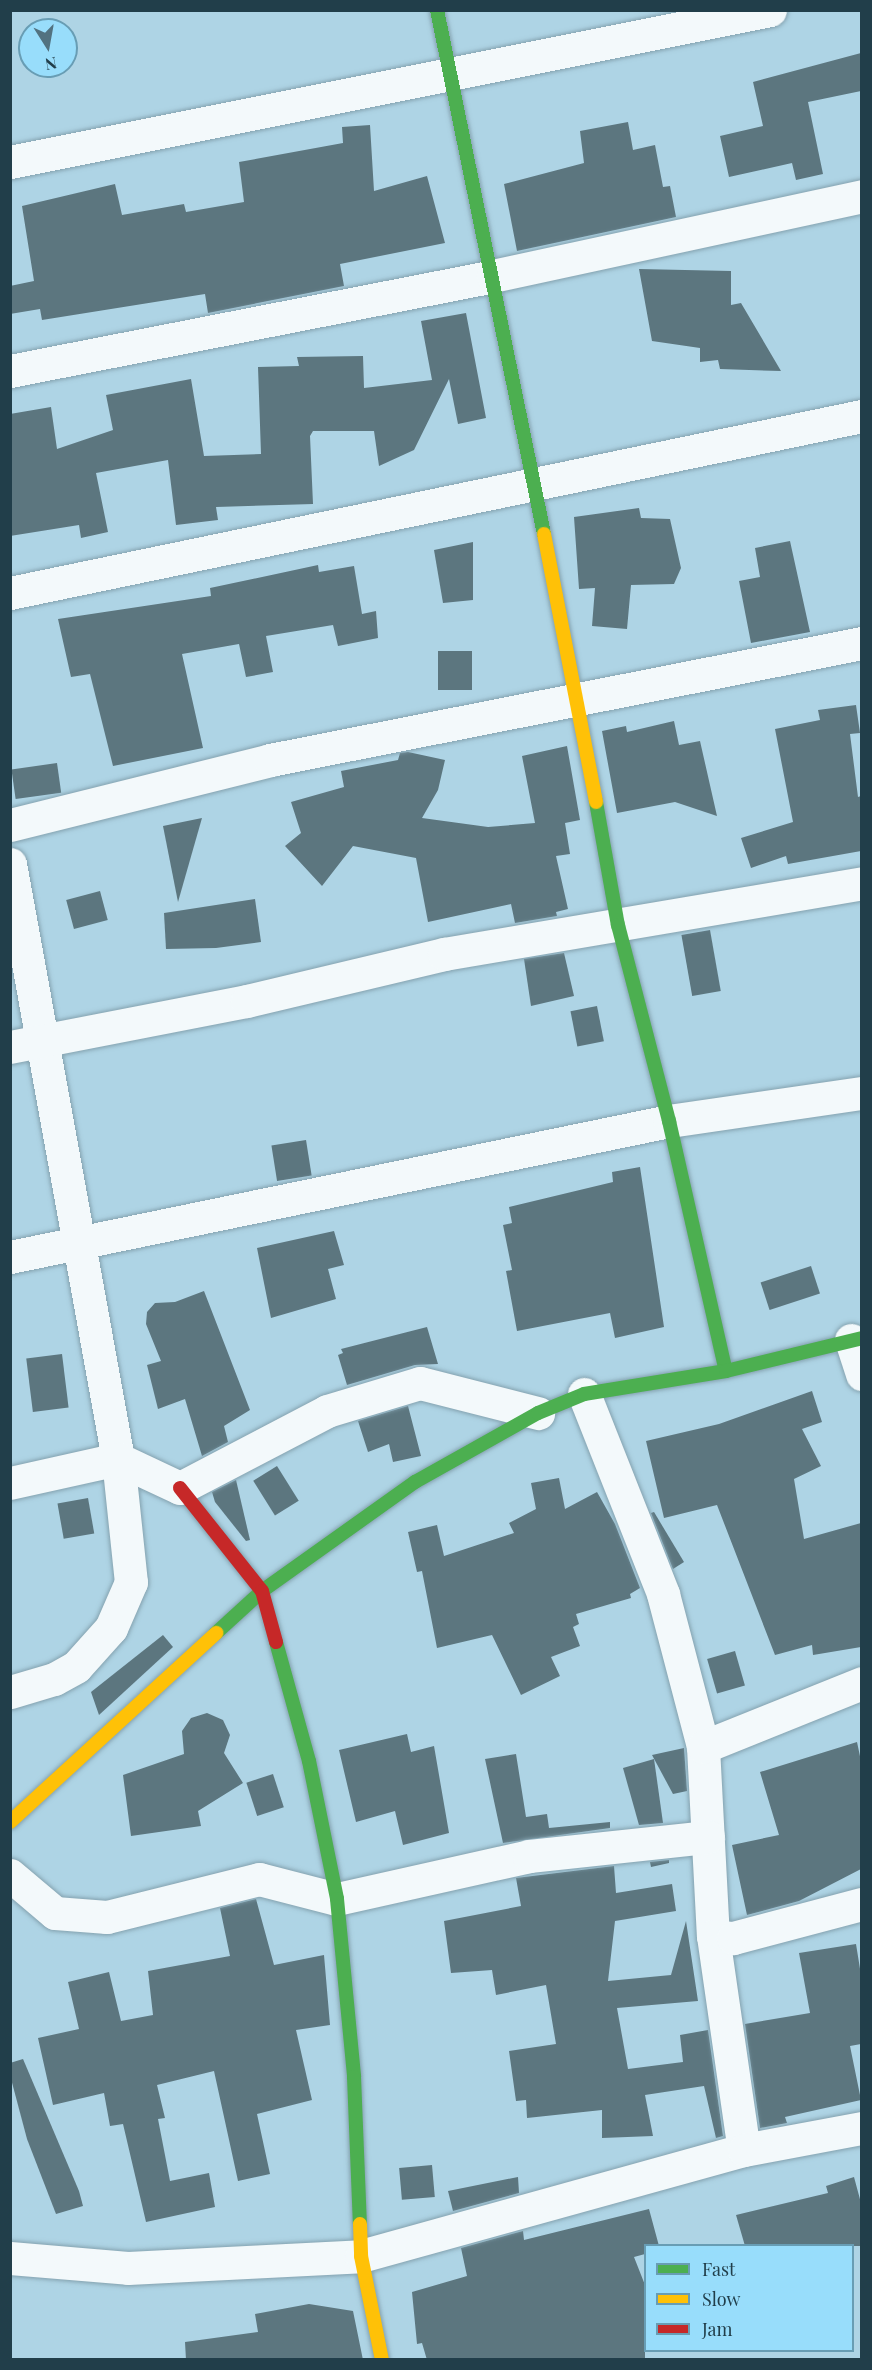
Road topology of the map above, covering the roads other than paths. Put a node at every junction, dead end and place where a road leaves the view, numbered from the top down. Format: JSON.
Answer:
{"nodes":[{"id":1,"x":437,"y":10,"type":"edge"},
{"id":2,"x":770,"y":10,"type":"edge"},
{"id":3,"x":450,"y":75,"type":"junction"},
{"id":4,"x":10,"y":162,"type":"edge"},
{"id":5,"x":861,"y":196,"type":"edge"},
{"id":6,"x":493,"y":276,"type":"junction"},
{"id":7,"x":10,"y":371,"type":"edge"},
{"id":8,"x":861,"y":416,"type":"edge"},
{"id":9,"x":532,"y":484,"type":"junction"},
{"id":10,"x":10,"y":593,"type":"edge"},
{"id":11,"x":861,"y":643,"type":"edge"},
{"id":12,"x":578,"y":701,"type":"junction"},
{"id":13,"x":10,"y":825,"type":"edge"},
{"id":14,"x":10,"y":864,"type":"edge"},
{"id":15,"x":861,"y":883,"type":"edge"},
{"id":16,"x":618,"y":925,"type":"junction"},
{"id":17,"x":26,"y":1044,"type":"edge"},
{"id":18,"x":861,"y":1094,"type":"edge"},
{"id":19,"x":669,"y":1121,"type":"junction"},
{"id":20,"x":78,"y":1243,"type":"junction"},
{"id":21,"x":10,"y":1257,"type":"edge"},
{"id":22,"x":856,"y":1339,"type":"edge"},
{"id":23,"x":726,"y":1371,"type":"junction"},
{"id":24,"x":861,"y":1374,"type":"edge"},
{"id":25,"x":584,"y":1394,"type":"junction"},
{"id":26,"x":538,"y":1413,"type":"junction"},
{"id":27,"x":118,"y":1459,"type":"junction"},
{"id":28,"x":10,"y":1483,"type":"edge"},
{"id":29,"x":180,"y":1488,"type":"junction"},
{"id":30,"x":262,"y":1591,"type":"junction"},
{"id":31,"x":861,"y":1683,"type":"edge"},
{"id":32,"x":10,"y":1692,"type":"edge"},
{"id":33,"x":703,"y":1747,"type":"junction"},
{"id":34,"x":10,"y":1822,"type":"edge"},
{"id":35,"x":708,"y":1837,"type":"junction"},
{"id":36,"x":10,"y":1875,"type":"edge"},
{"id":37,"x":337,"y":1899,"type":"junction"},
{"id":38,"x":861,"y":1904,"type":"edge"},
{"id":39,"x":713,"y":1936,"type":"junction"},
{"id":40,"x":861,"y":2128,"type":"edge"},
{"id":41,"x":744,"y":2150,"type":"junction"},
{"id":42,"x":361,"y":2256,"type":"junction"},
{"id":43,"x":10,"y":2258,"type":"edge"},
{"id":44,"x":382,"y":2360,"type":"edge"}],
"edges":[{"from":1,"to":3,"type":"street"},
{"from":2,"to":3,"type":"street"},
{"from":3,"to":4,"type":"street"},
{"from":3,"to":6,"type":"street"},
{"from":5,"to":6,"type":"street"},
{"from":6,"to":7,"type":"street"},
{"from":6,"to":9,"type":"street"},
{"from":8,"to":9,"type":"street"},
{"from":9,"to":10,"type":"street"},
{"from":9,"to":12,"type":"street"},
{"from":11,"to":12,"type":"street"},
{"from":12,"to":13,"type":"street"},
{"from":12,"to":16,"type":"street"},
{"from":14,"to":17,"type":"street"},
{"from":15,"to":16,"type":"street"},
{"from":16,"to":17,"type":"street"},
{"from":16,"to":19,"type":"street"},
{"from":17,"to":20,"type":"street"},
{"from":18,"to":19,"type":"street"},
{"from":19,"to":20,"type":"street"},
{"from":19,"to":23,"type":"street"},
{"from":20,"to":21,"type":"street"},
{"from":20,"to":27,"type":"street"},
{"from":22,"to":23,"type":"street"},
{"from":22,"to":24,"type":"street"},
{"from":23,"to":25,"type":"street"},
{"from":25,"to":26,"type":"street"},
{"from":25,"to":33,"type":"street"},
{"from":26,"to":29,"type":"street"},
{"from":26,"to":30,"type":"street"},
{"from":27,"to":28,"type":"street"},
{"from":27,"to":29,"type":"street"},
{"from":27,"to":32,"type":"street"},
{"from":29,"to":30,"type":"street"},
{"from":30,"to":34,"type":"street"},
{"from":30,"to":37,"type":"street"},
{"from":31,"to":33,"type":"street"},
{"from":33,"to":35,"type":"street"},
{"from":35,"to":37,"type":"street"},
{"from":35,"to":39,"type":"street"},
{"from":36,"to":37,"type":"street"},
{"from":37,"to":42,"type":"street"},
{"from":38,"to":39,"type":"street"},
{"from":39,"to":41,"type":"street"},
{"from":40,"to":41,"type":"street"},
{"from":41,"to":42,"type":"street"},
{"from":42,"to":43,"type":"street"},
{"from":42,"to":44,"type":"street"}]}
